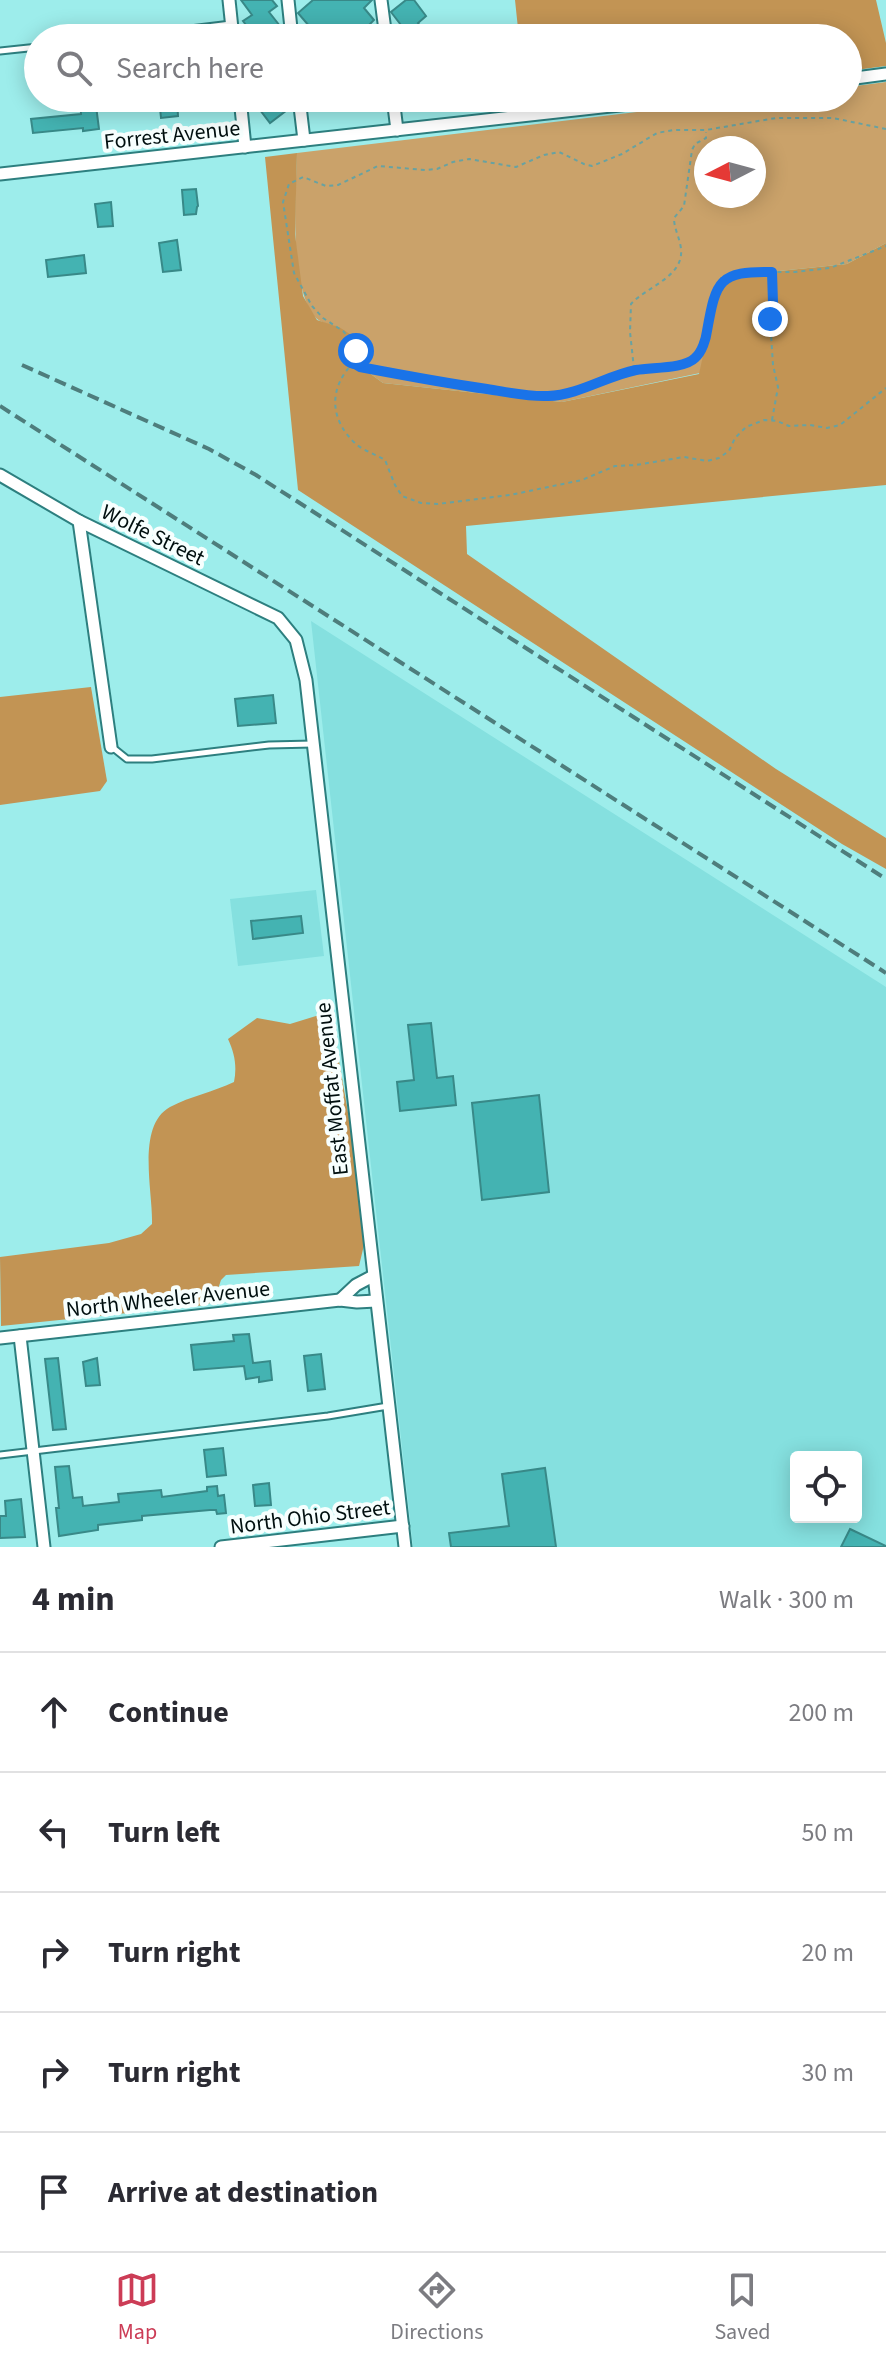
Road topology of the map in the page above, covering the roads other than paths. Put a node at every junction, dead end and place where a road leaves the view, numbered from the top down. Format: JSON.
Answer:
{"nodes":[{"id":1,"x":229,"y":0,"type":"edge"},
{"id":2,"x":288,"y":0,"type":"edge"},
{"id":3,"x":381,"y":0,"type":"edge"},
{"id":4,"x":232,"y":24,"type":"edge"},
{"id":5,"x":291,"y":24,"type":"edge"},
{"id":6,"x":384,"y":24,"type":"edge"},
{"id":7,"x":24,"y":48,"type":"edge"},
{"id":8,"x":0,"y":51,"type":"edge"},
{"id":9,"x":886,"y":74,"type":"edge"},
{"id":10,"x":862,"y":77,"type":"edge"},
{"id":11,"x":241,"y":112,"type":"edge"},
{"id":12,"x":301,"y":112,"type":"edge"},
{"id":13,"x":395,"y":112,"type":"edge"},
{"id":14,"x":558,"y":112,"type":"edge"},
{"id":15,"x":397,"y":130,"type":"junction"},
{"id":16,"x":304,"y":140,"type":"junction"},
{"id":17,"x":245,"y":147,"type":"junction"},
{"id":18,"x":0,"y":174,"type":"edge"},
{"id":19,"x":0,"y":475,"type":"edge"},
{"id":20,"x":79,"y":521,"type":"junction"},
{"id":21,"x":289,"y":630,"type":"joint"},
{"id":22,"x":313,"y":744,"type":"junction"},
{"id":23,"x":111,"y":747,"type":"joint"},
{"id":24,"x":373,"y":1276,"type":"junction"},
{"id":25,"x":340,"y":1300,"type":"junction"},
{"id":26,"x":376,"y":1301,"type":"junction"},
{"id":27,"x":20,"y":1336,"type":"junction"},
{"id":28,"x":0,"y":1338,"type":"edge"},
{"id":29,"x":389,"y":1406,"type":"junction"},
{"id":30,"x":33,"y":1451,"type":"junction"},
{"id":31,"x":0,"y":1455,"type":"edge"},
{"id":32,"x":403,"y":1526,"type":"junction"},
{"id":33,"x":44,"y":1547,"type":"edge"},
{"id":34,"x":221,"y":1547,"type":"edge"},
{"id":35,"x":405,"y":1547,"type":"edge"}],
"edges":[{"from":1,"to":4,"type":"street"},
{"from":2,"to":5,"type":"street"},
{"from":3,"to":6,"type":"street"},
{"from":7,"to":8,"type":"lane"},
{"from":9,"to":10,"type":"street"},
{"from":11,"to":17,"type":"street"},
{"from":12,"to":16,"type":"street"},
{"from":13,"to":15,"type":"street"},
{"from":14,"to":15,"type":"street","name":"Forrest Avenue"},
{"from":15,"to":16,"type":"street","name":"Forrest Avenue"},
{"from":16,"to":17,"type":"street","name":"Forrest Avenue"},
{"from":17,"to":18,"type":"street","name":"Forrest Avenue"},
{"from":19,"to":20,"type":"street","name":"Wolfe Street"},
{"from":20,"to":21,"type":"street","name":"Wolfe Street"},
{"from":20,"to":23,"type":"street"},
{"from":21,"to":22,"type":"street","name":"East Moffat Avenue"},
{"from":22,"to":23,"type":"lane"},
{"from":22,"to":24,"type":"street","name":"East Moffat Avenue"},
{"from":24,"to":25,"type":"street","name":"North Wheeler Avenue"},
{"from":24,"to":26,"type":"street","name":"East Moffat Avenue"},
{"from":25,"to":26,"type":"street","name":"North Wheeler Avenue"},
{"from":25,"to":27,"type":"street","name":"North Wheeler Avenue"},
{"from":26,"to":29,"type":"street","name":"East Moffat Avenue"},
{"from":27,"to":28,"type":"street","name":"North Wheeler Avenue"},
{"from":27,"to":30,"type":"street"},
{"from":29,"to":30,"type":"lane"},
{"from":29,"to":32,"type":"street","name":"East Moffat Avenue"},
{"from":30,"to":31,"type":"lane"},
{"from":30,"to":33,"type":"street"},
{"from":32,"to":34,"type":"street","name":"North Ohio Street"},
{"from":32,"to":35,"type":"street","name":"East Moffat Avenue"}]}
